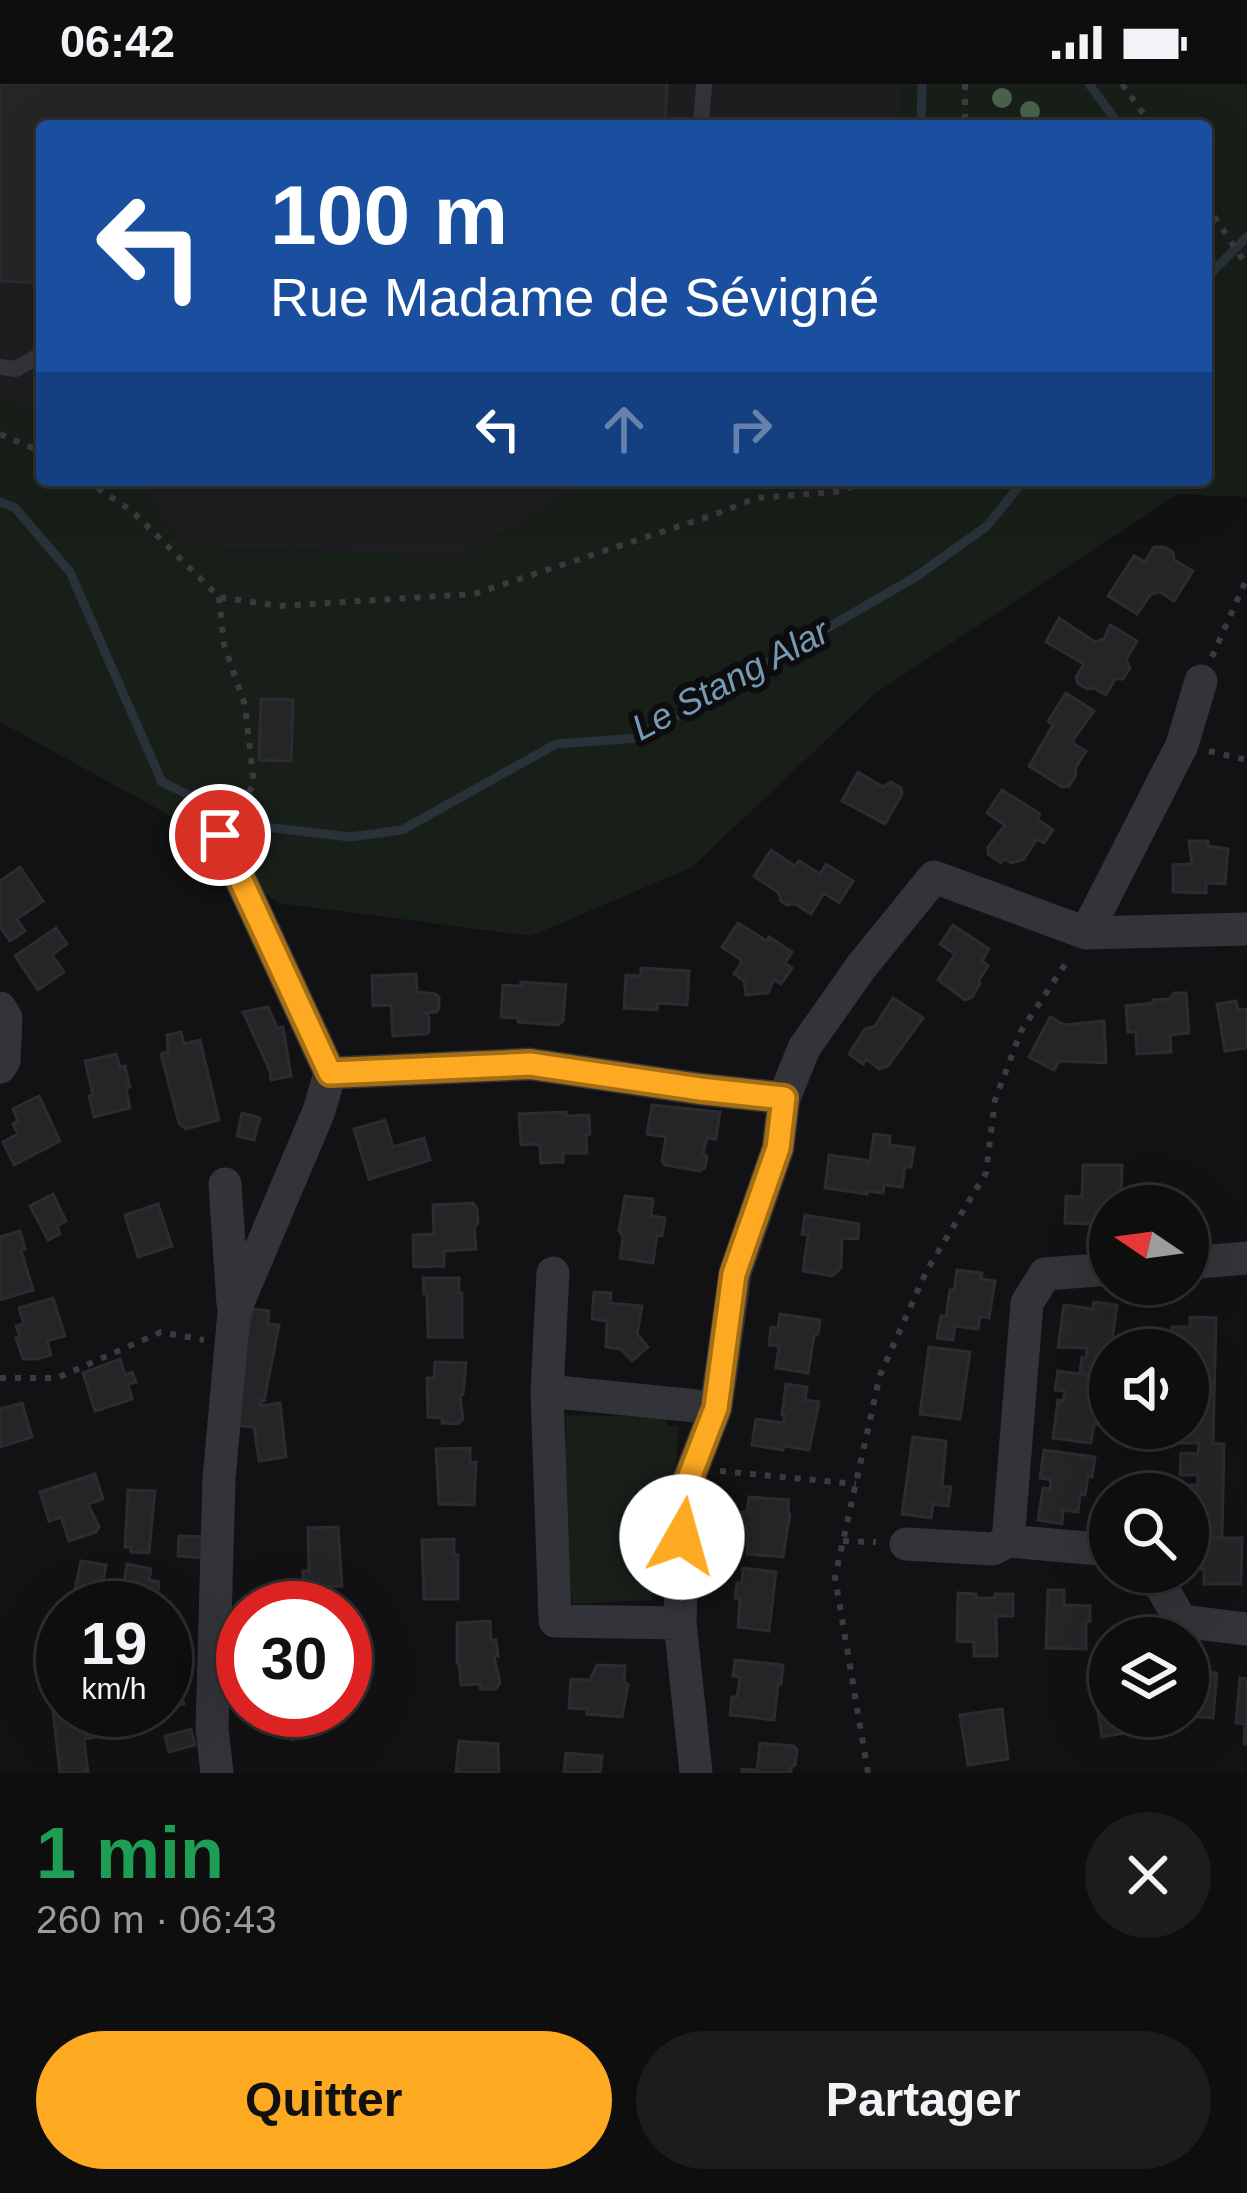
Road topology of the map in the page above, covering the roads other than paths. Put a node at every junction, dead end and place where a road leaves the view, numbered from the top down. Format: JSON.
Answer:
{"nodes":[{"id":1,"x":704,"y":84,"type":"edge"},
{"id":2,"x":701,"y":120,"type":"edge"},
{"id":3,"x":36,"y":357,"type":"edge"},
{"id":4,"x":0,"y":367,"type":"edge"},
{"id":5,"x":1201,"y":681,"type":"road end"},
{"id":6,"x":220,"y":835,"type":"road end"},
{"id":7,"x":1247,"y":928,"type":"edge"},
{"id":8,"x":1086,"y":933,"type":"junction"},
{"id":9,"x":0,"y":1008,"type":"edge"},
{"id":10,"x":0,"y":1067,"type":"edge"},
{"id":11,"x":330,"y":1073,"type":"junction"},
{"id":12,"x":784,"y":1098,"type":"junction"},
{"id":13,"x":225,"y":1184,"type":"dead end"},
{"id":14,"x":1247,"y":1258,"type":"edge"},
{"id":15,"x":1209,"y":1261,"type":"edge"},
{"id":16,"x":1089,"y":1271,"type":"edge"},
{"id":17,"x":553,"y":1273,"type":"dead end"},
{"id":18,"x":234,"y":1312,"type":"junction"},
{"id":19,"x":548,"y":1390,"type":"junction"},
{"id":20,"x":716,"y":1408,"type":"junction"},
{"id":21,"x":1008,"y":1541,"type":"junction"},
{"id":22,"x":906,"y":1544,"type":"dead end"},
{"id":23,"x":1089,"y":1548,"type":"edge"},
{"id":24,"x":1165,"y":1593,"type":"edge"},
{"id":25,"x":680,"y":1623,"type":"junction"},
{"id":26,"x":1247,"y":1628,"type":"edge"},
{"id":27,"x":217,"y":1773,"type":"edge"},
{"id":28,"x":696,"y":1773,"type":"edge"}],
"edges":[{"from":1,"to":2,"type":"lane"},
{"from":3,"to":4,"type":"lane"},
{"from":5,"to":8,"type":"street"},
{"from":6,"to":11,"type":"street"},
{"from":7,"to":8,"type":"street"},
{"from":8,"to":12,"type":"street"},
{"from":9,"to":10,"type":"street"},
{"from":11,"to":12,"type":"street"},
{"from":11,"to":18,"type":"street"},
{"from":12,"to":20,"type":"street"},
{"from":13,"to":18,"type":"street"},
{"from":14,"to":15,"type":"street"},
{"from":16,"to":21,"type":"street"},
{"from":17,"to":19,"type":"street"},
{"from":18,"to":27,"type":"street"},
{"from":19,"to":20,"type":"street"},
{"from":19,"to":25,"type":"street"},
{"from":20,"to":25,"type":"street"},
{"from":21,"to":22,"type":"street"},
{"from":21,"to":23,"type":"street"},
{"from":24,"to":26,"type":"street"},
{"from":25,"to":28,"type":"street"}]}
